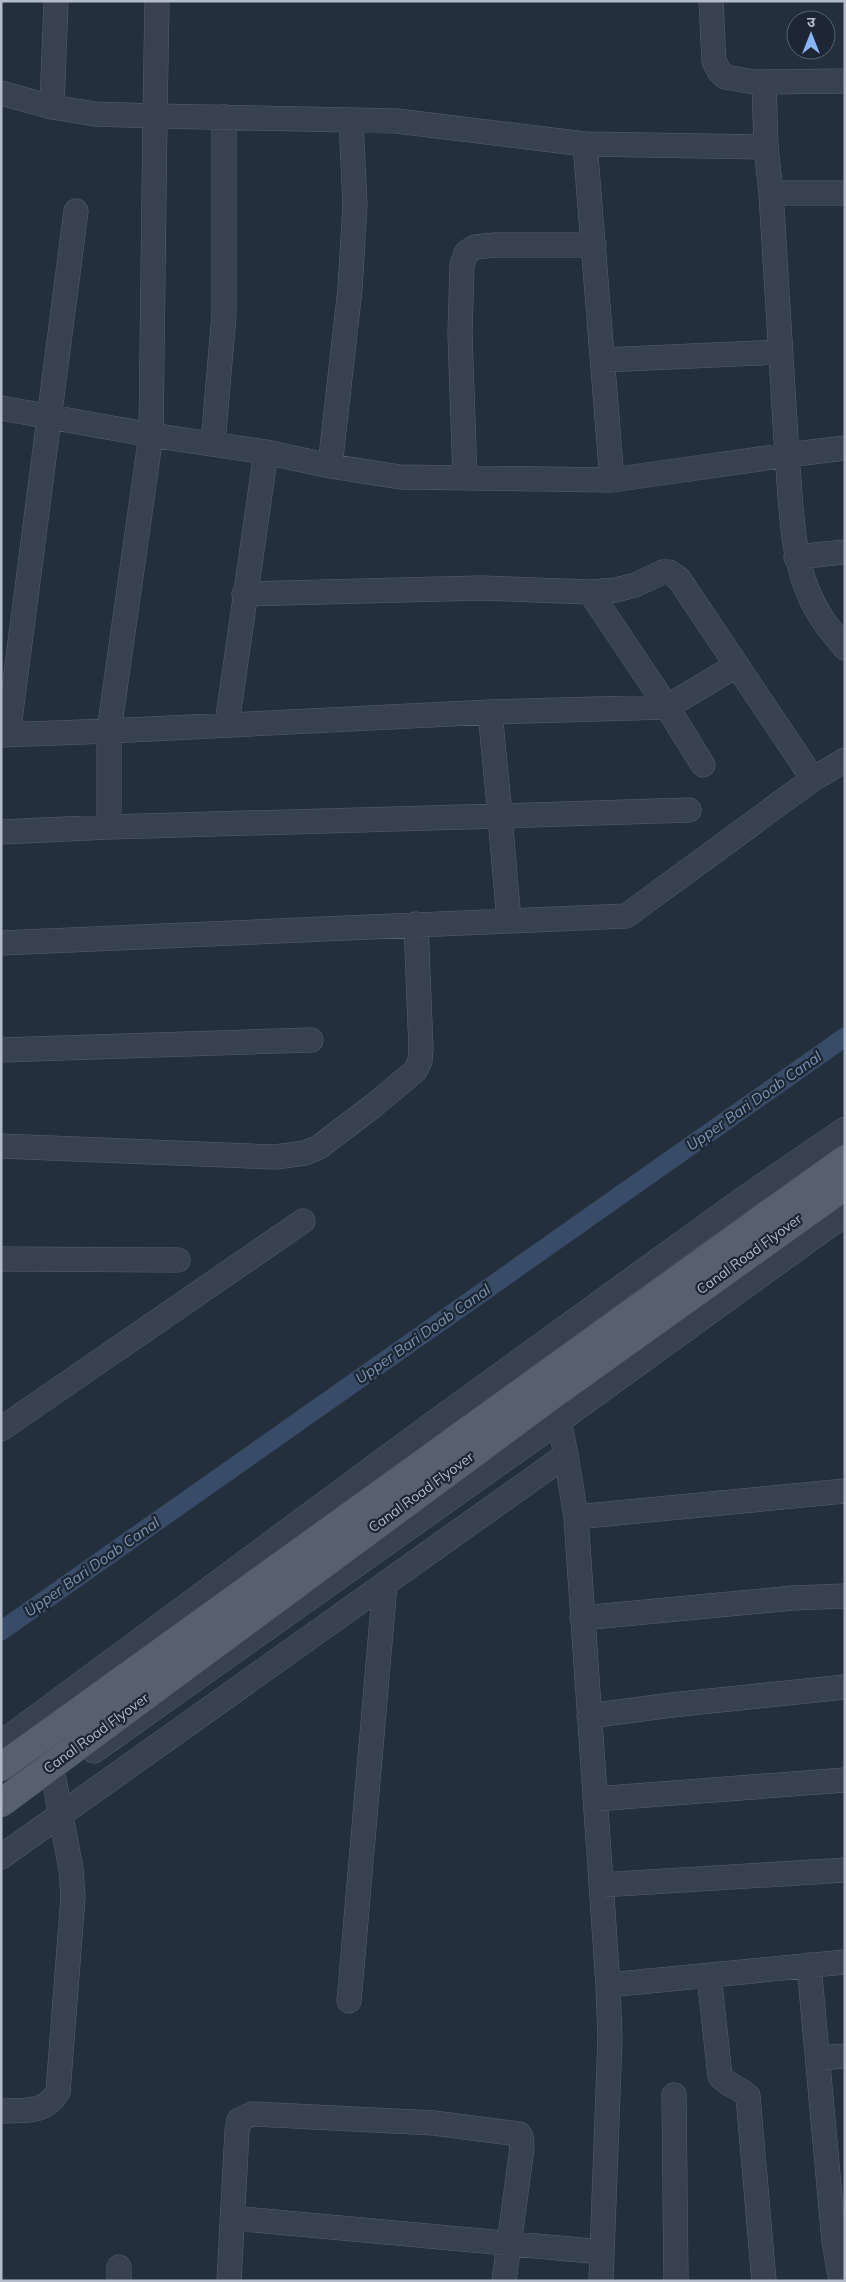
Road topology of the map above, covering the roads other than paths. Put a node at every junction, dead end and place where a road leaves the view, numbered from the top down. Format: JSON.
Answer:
{"nodes":[{"id":1,"x":56,"y":1,"type":"edge"},
{"id":2,"x":157,"y":1,"type":"edge"},
{"id":3,"x":711,"y":1,"type":"edge"},
{"id":4,"x":845,"y":81,"type":"edge"},
{"id":5,"x":764,"y":82,"type":"junction"},
{"id":6,"x":1,"y":93,"type":"edge"},
{"id":7,"x":52,"y":107,"type":"junction"},
{"id":8,"x":155,"y":116,"type":"junction"},
{"id":9,"x":224,"y":117,"type":"junction"},
{"id":10,"x":351,"y":120,"type":"junction"},
{"id":11,"x":585,"y":144,"type":"junction"},
{"id":12,"x":766,"y":147,"type":"junction"},
{"id":13,"x":771,"y":193,"type":"junction"},
{"id":14,"x":845,"y":193,"type":"edge"},
{"id":15,"x":76,"y":211,"type":"dead end"},
{"id":16,"x":594,"y":245,"type":"junction"},
{"id":17,"x":779,"y":352,"type":"junction"},
{"id":18,"x":603,"y":360,"type":"junction"},
{"id":19,"x":1,"y":408,"type":"edge"},
{"id":20,"x":48,"y":416,"type":"junction"},
{"id":21,"x":151,"y":435,"type":"junction"},
{"id":22,"x":213,"y":443,"type":"junction"},
{"id":23,"x":845,"y":448,"type":"edge"},
{"id":24,"x":266,"y":452,"type":"junction"},
{"id":25,"x":787,"y":455,"type":"junction"},
{"id":26,"x":330,"y":466,"type":"junction"},
{"id":27,"x":464,"y":478,"type":"junction"},
{"id":28,"x":612,"y":480,"type":"junction"},
{"id":29,"x":845,"y":552,"type":"edge"},
{"id":30,"x":796,"y":557,"type":"junction"},
{"id":31,"x":590,"y":592,"type":"junction"},
{"id":32,"x":244,"y":594,"type":"junction"},
{"id":33,"x":845,"y":648,"type":"edge"},
{"id":34,"x":737,"y":665,"type":"junction"},
{"id":35,"x":667,"y":707,"type":"junction"},
{"id":36,"x":490,"y":712,"type":"junction"},
{"id":37,"x":226,"y":724,"type":"junction"},
{"id":38,"x":109,"y":731,"type":"junction"},
{"id":39,"x":4,"y":735,"type":"edge"},
{"id":40,"x":845,"y":760,"type":"edge"},
{"id":41,"x":703,"y":765,"type":"dead end"},
{"id":42,"x":813,"y":779,"type":"junction"},
{"id":43,"x":689,"y":810,"type":"dead end"},
{"id":44,"x":500,"y":816,"type":"junction"},
{"id":45,"x":110,"y":827,"type":"junction"},
{"id":46,"x":1,"y":832,"type":"edge"},
{"id":47,"x":509,"y":921,"type":"junction"},
{"id":48,"x":416,"y":924,"type":"junction"},
{"id":49,"x":1,"y":943,"type":"edge"},
{"id":50,"x":311,"y":1040,"type":"dead end"},
{"id":51,"x":1,"y":1050,"type":"edge"},
{"id":52,"x":845,"y":1129,"type":"edge"},
{"id":53,"x":1,"y":1146,"type":"edge"},
{"id":54,"x":845,"y":1159,"type":"edge"},
{"id":55,"x":845,"y":1186,"type":"edge"},
{"id":56,"x":845,"y":1214,"type":"edge"},
{"id":57,"x":303,"y":1222,"type":"dead end"},
{"id":58,"x":1,"y":1259,"type":"edge"},
{"id":59,"x":178,"y":1260,"type":"dead end"},
{"id":60,"x":559,"y":1421,"type":"junction"},
{"id":61,"x":1,"y":1429,"type":"edge"},
{"id":62,"x":566,"y":1455,"type":"junction"},
{"id":63,"x":845,"y":1491,"type":"edge"},
{"id":64,"x":576,"y":1517,"type":"junction"},
{"id":65,"x":385,"y":1584,"type":"junction"},
{"id":66,"x":845,"y":1596,"type":"edge"},
{"id":67,"x":582,"y":1618,"type":"junction"},
{"id":68,"x":845,"y":1687,"type":"edge"},
{"id":69,"x":589,"y":1716,"type":"junction"},
{"id":70,"x":1,"y":1744,"type":"edge"},
{"id":71,"x":1,"y":1766,"type":"edge"},
{"id":72,"x":54,"y":1779,"type":"junction"},
{"id":73,"x":845,"y":1780,"type":"edge"},
{"id":74,"x":595,"y":1799,"type":"junction"},
{"id":75,"x":1,"y":1803,"type":"edge"},
{"id":76,"x":62,"y":1812,"type":"junction"},
{"id":77,"x":1,"y":1814,"type":"edge"},
{"id":78,"x":1,"y":1858,"type":"edge"},
{"id":79,"x":845,"y":1870,"type":"edge"},
{"id":80,"x":601,"y":1886,"type":"junction"},
{"id":81,"x":845,"y":1962,"type":"edge"},
{"id":82,"x":808,"y":1966,"type":"junction"},
{"id":83,"x":709,"y":1976,"type":"junction"},
{"id":84,"x":608,"y":1985,"type":"junction"},
{"id":85,"x":349,"y":2001,"type":"dead end"},
{"id":86,"x":845,"y":2056,"type":"edge"},
{"id":87,"x":818,"y":2058,"type":"junction"},
{"id":88,"x":674,"y":2095,"type":"dead end"},
{"id":89,"x":1,"y":2111,"type":"edge"},
{"id":90,"x":835,"y":2150,"type":"edge"},
{"id":91,"x":233,"y":2218,"type":"junction"},
{"id":92,"x":510,"y":2242,"type":"junction"},
{"id":93,"x":602,"y":2252,"type":"junction"},
{"id":94,"x":841,"y":2256,"type":"edge"},
{"id":95,"x":229,"y":2281,"type":"edge"},
{"id":96,"x":504,"y":2281,"type":"edge"},
{"id":97,"x":601,"y":2281,"type":"edge"},
{"id":98,"x":676,"y":2281,"type":"edge"},
{"id":99,"x":764,"y":2281,"type":"edge"},
{"id":100,"x":841,"y":2281,"type":"edge"}],
"edges":[{"from":1,"to":7,"type":"street"},
{"from":2,"to":8,"type":"street"},
{"from":3,"to":5,"type":"street"},
{"from":4,"to":5,"type":"street"},
{"from":5,"to":12,"type":"street"},
{"from":6,"to":7,"type":"street"},
{"from":7,"to":8,"type":"street"},
{"from":8,"to":9,"type":"street"},
{"from":8,"to":21,"type":"street"},
{"from":9,"to":10,"type":"street"},
{"from":9,"to":22,"type":"street"},
{"from":10,"to":11,"type":"street"},
{"from":10,"to":26,"type":"street"},
{"from":11,"to":12,"type":"street"},
{"from":11,"to":16,"type":"street"},
{"from":12,"to":13,"type":"street"},
{"from":13,"to":14,"type":"street"},
{"from":13,"to":17,"type":"street"},
{"from":15,"to":20,"type":"street"},
{"from":16,"to":18,"type":"street"},
{"from":16,"to":27,"type":"street"},
{"from":17,"to":18,"type":"street"},
{"from":17,"to":25,"type":"street"},
{"from":18,"to":28,"type":"street"},
{"from":19,"to":20,"type":"street"},
{"from":20,"to":21,"type":"street"},
{"from":20,"to":39,"type":"street"},
{"from":21,"to":22,"type":"street"},
{"from":21,"to":38,"type":"street"},
{"from":22,"to":24,"type":"street"},
{"from":23,"to":25,"type":"street"},
{"from":24,"to":26,"type":"street"},
{"from":24,"to":32,"type":"street"},
{"from":25,"to":28,"type":"street"},
{"from":25,"to":30,"type":"street"},
{"from":26,"to":27,"type":"street"},
{"from":27,"to":28,"type":"street"},
{"from":29,"to":30,"type":"street"},
{"from":30,"to":33,"type":"street"},
{"from":31,"to":32,"type":"street"},
{"from":31,"to":34,"type":"street"},
{"from":31,"to":35,"type":"street"},
{"from":32,"to":37,"type":"street"},
{"from":34,"to":35,"type":"street"},
{"from":34,"to":42,"type":"street"},
{"from":35,"to":36,"type":"street"},
{"from":35,"to":41,"type":"street"},
{"from":36,"to":37,"type":"street"},
{"from":36,"to":44,"type":"street"},
{"from":37,"to":38,"type":"street"},
{"from":38,"to":39,"type":"street"},
{"from":38,"to":45,"type":"street"},
{"from":40,"to":42,"type":"street"},
{"from":42,"to":47,"type":"street"},
{"from":43,"to":44,"type":"street"},
{"from":44,"to":45,"type":"street"},
{"from":44,"to":47,"type":"street"},
{"from":45,"to":46,"type":"street"},
{"from":47,"to":48,"type":"street"},
{"from":48,"to":49,"type":"street"},
{"from":48,"to":53,"type":"street"},
{"from":50,"to":51,"type":"street"},
{"from":52,"to":70,"type":"street"},
{"from":54,"to":71,"type":"main road","name":"Canal Road Flyover"},
{"from":55,"to":75,"type":"main road","name":"Canal Road Flyover"},
{"from":56,"to":60,"type":"street"},
{"from":57,"to":61,"type":"street"},
{"from":58,"to":59,"type":"street"},
{"from":60,"to":62,"type":"street"},
{"from":60,"to":72,"type":"street"},
{"from":62,"to":64,"type":"street"},
{"from":62,"to":65,"type":"street"},
{"from":63,"to":64,"type":"street"},
{"from":64,"to":67,"type":"street"},
{"from":65,"to":76,"type":"street"},
{"from":65,"to":85,"type":"street"},
{"from":66,"to":67,"type":"street"},
{"from":67,"to":69,"type":"street"},
{"from":68,"to":69,"type":"street"},
{"from":69,"to":74,"type":"street"},
{"from":72,"to":76,"type":"street"},
{"from":72,"to":77,"type":"street"},
{"from":73,"to":74,"type":"street"},
{"from":74,"to":80,"type":"street"},
{"from":76,"to":78,"type":"street"},
{"from":76,"to":89,"type":"street"},
{"from":79,"to":80,"type":"street"},
{"from":80,"to":84,"type":"street"},
{"from":81,"to":82,"type":"street"},
{"from":82,"to":83,"type":"street"},
{"from":82,"to":87,"type":"street"},
{"from":83,"to":84,"type":"street"},
{"from":83,"to":99,"type":"street"},
{"from":84,"to":93,"type":"street"},
{"from":86,"to":87,"type":"street"},
{"from":87,"to":90,"type":"street"},
{"from":88,"to":98,"type":"street"},
{"from":90,"to":94,"type":"street"},
{"from":91,"to":92,"type":"street"},
{"from":91,"to":92,"type":"street"},
{"from":91,"to":95,"type":"street"},
{"from":92,"to":93,"type":"street"},
{"from":92,"to":96,"type":"street"},
{"from":93,"to":97,"type":"street"},
{"from":94,"to":100,"type":"street"}]}
